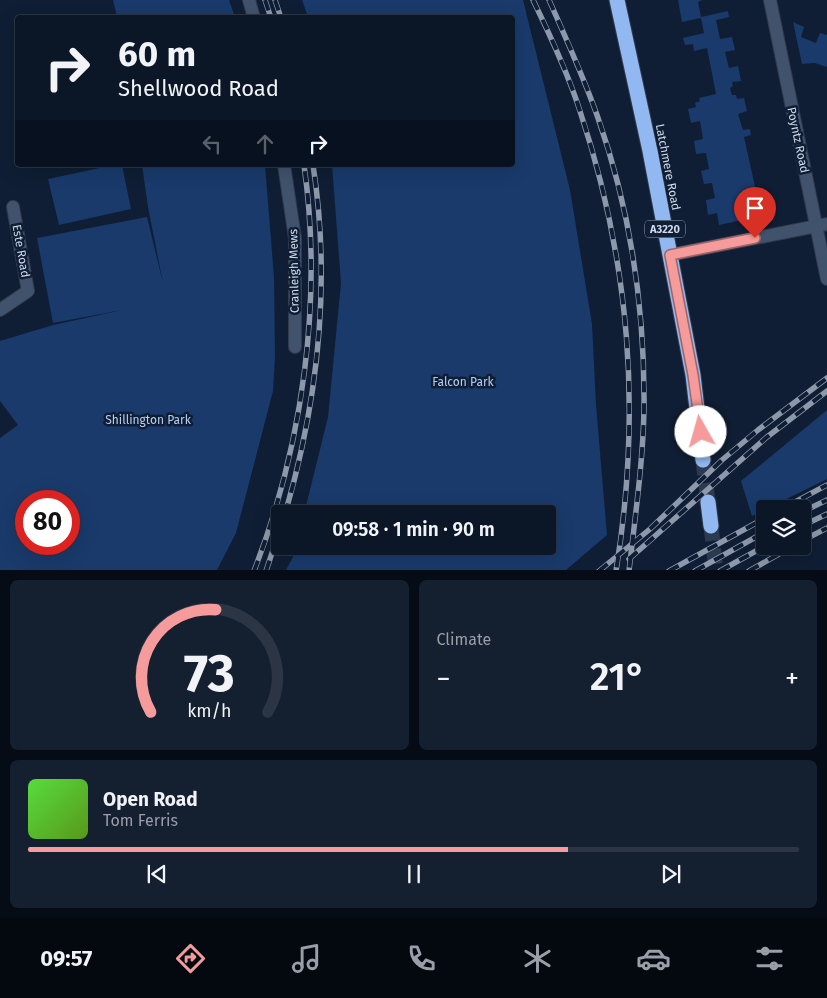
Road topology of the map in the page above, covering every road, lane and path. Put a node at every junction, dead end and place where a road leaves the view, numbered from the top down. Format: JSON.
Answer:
{"nodes":[{"id":1,"x":249,"y":0,"type":"edge"},
{"id":2,"x":617,"y":0,"type":"edge"},
{"id":3,"x":770,"y":0,"type":"edge"},
{"id":4,"x":253,"y":15,"type":"edge"},
{"id":5,"x":284,"y":167,"type":"edge"},
{"id":6,"x":13,"y":207,"type":"dead end"},
{"id":7,"x":822,"y":225,"type":"edge"},
{"id":8,"x":670,"y":255,"type":"junction"},
{"id":9,"x":827,"y":279,"type":"edge"},
{"id":10,"x":0,"y":310,"type":"edge"},
{"id":11,"x":295,"y":347,"type":"dead end"},
{"id":12,"x":703,"y":460,"type":"tunnel mouth"},
{"id":13,"x":708,"y":502,"type":"tunnel mouth"},
{"id":14,"x":711,"y":526,"type":"tunnel mouth"}],
"edges":[{"from":1,"to":4,"type":"street"},
{"from":2,"to":8,"type":"highway","name":"Latchmere Road","number":"A3220"},
{"from":3,"to":7,"type":"street","name":"Poyntz Road"},
{"from":5,"to":11,"type":"street","name":"Cranleigh Mews"},
{"from":6,"to":10,"type":"street","name":"Este Road"},
{"from":7,"to":8,"type":"street"},
{"from":7,"to":9,"type":"street","name":"Poyntz Road"},
{"from":8,"to":12,"type":"highway","name":"Latchmere Road","number":"A3220"},
{"from":13,"to":14,"type":"highway"}]}
